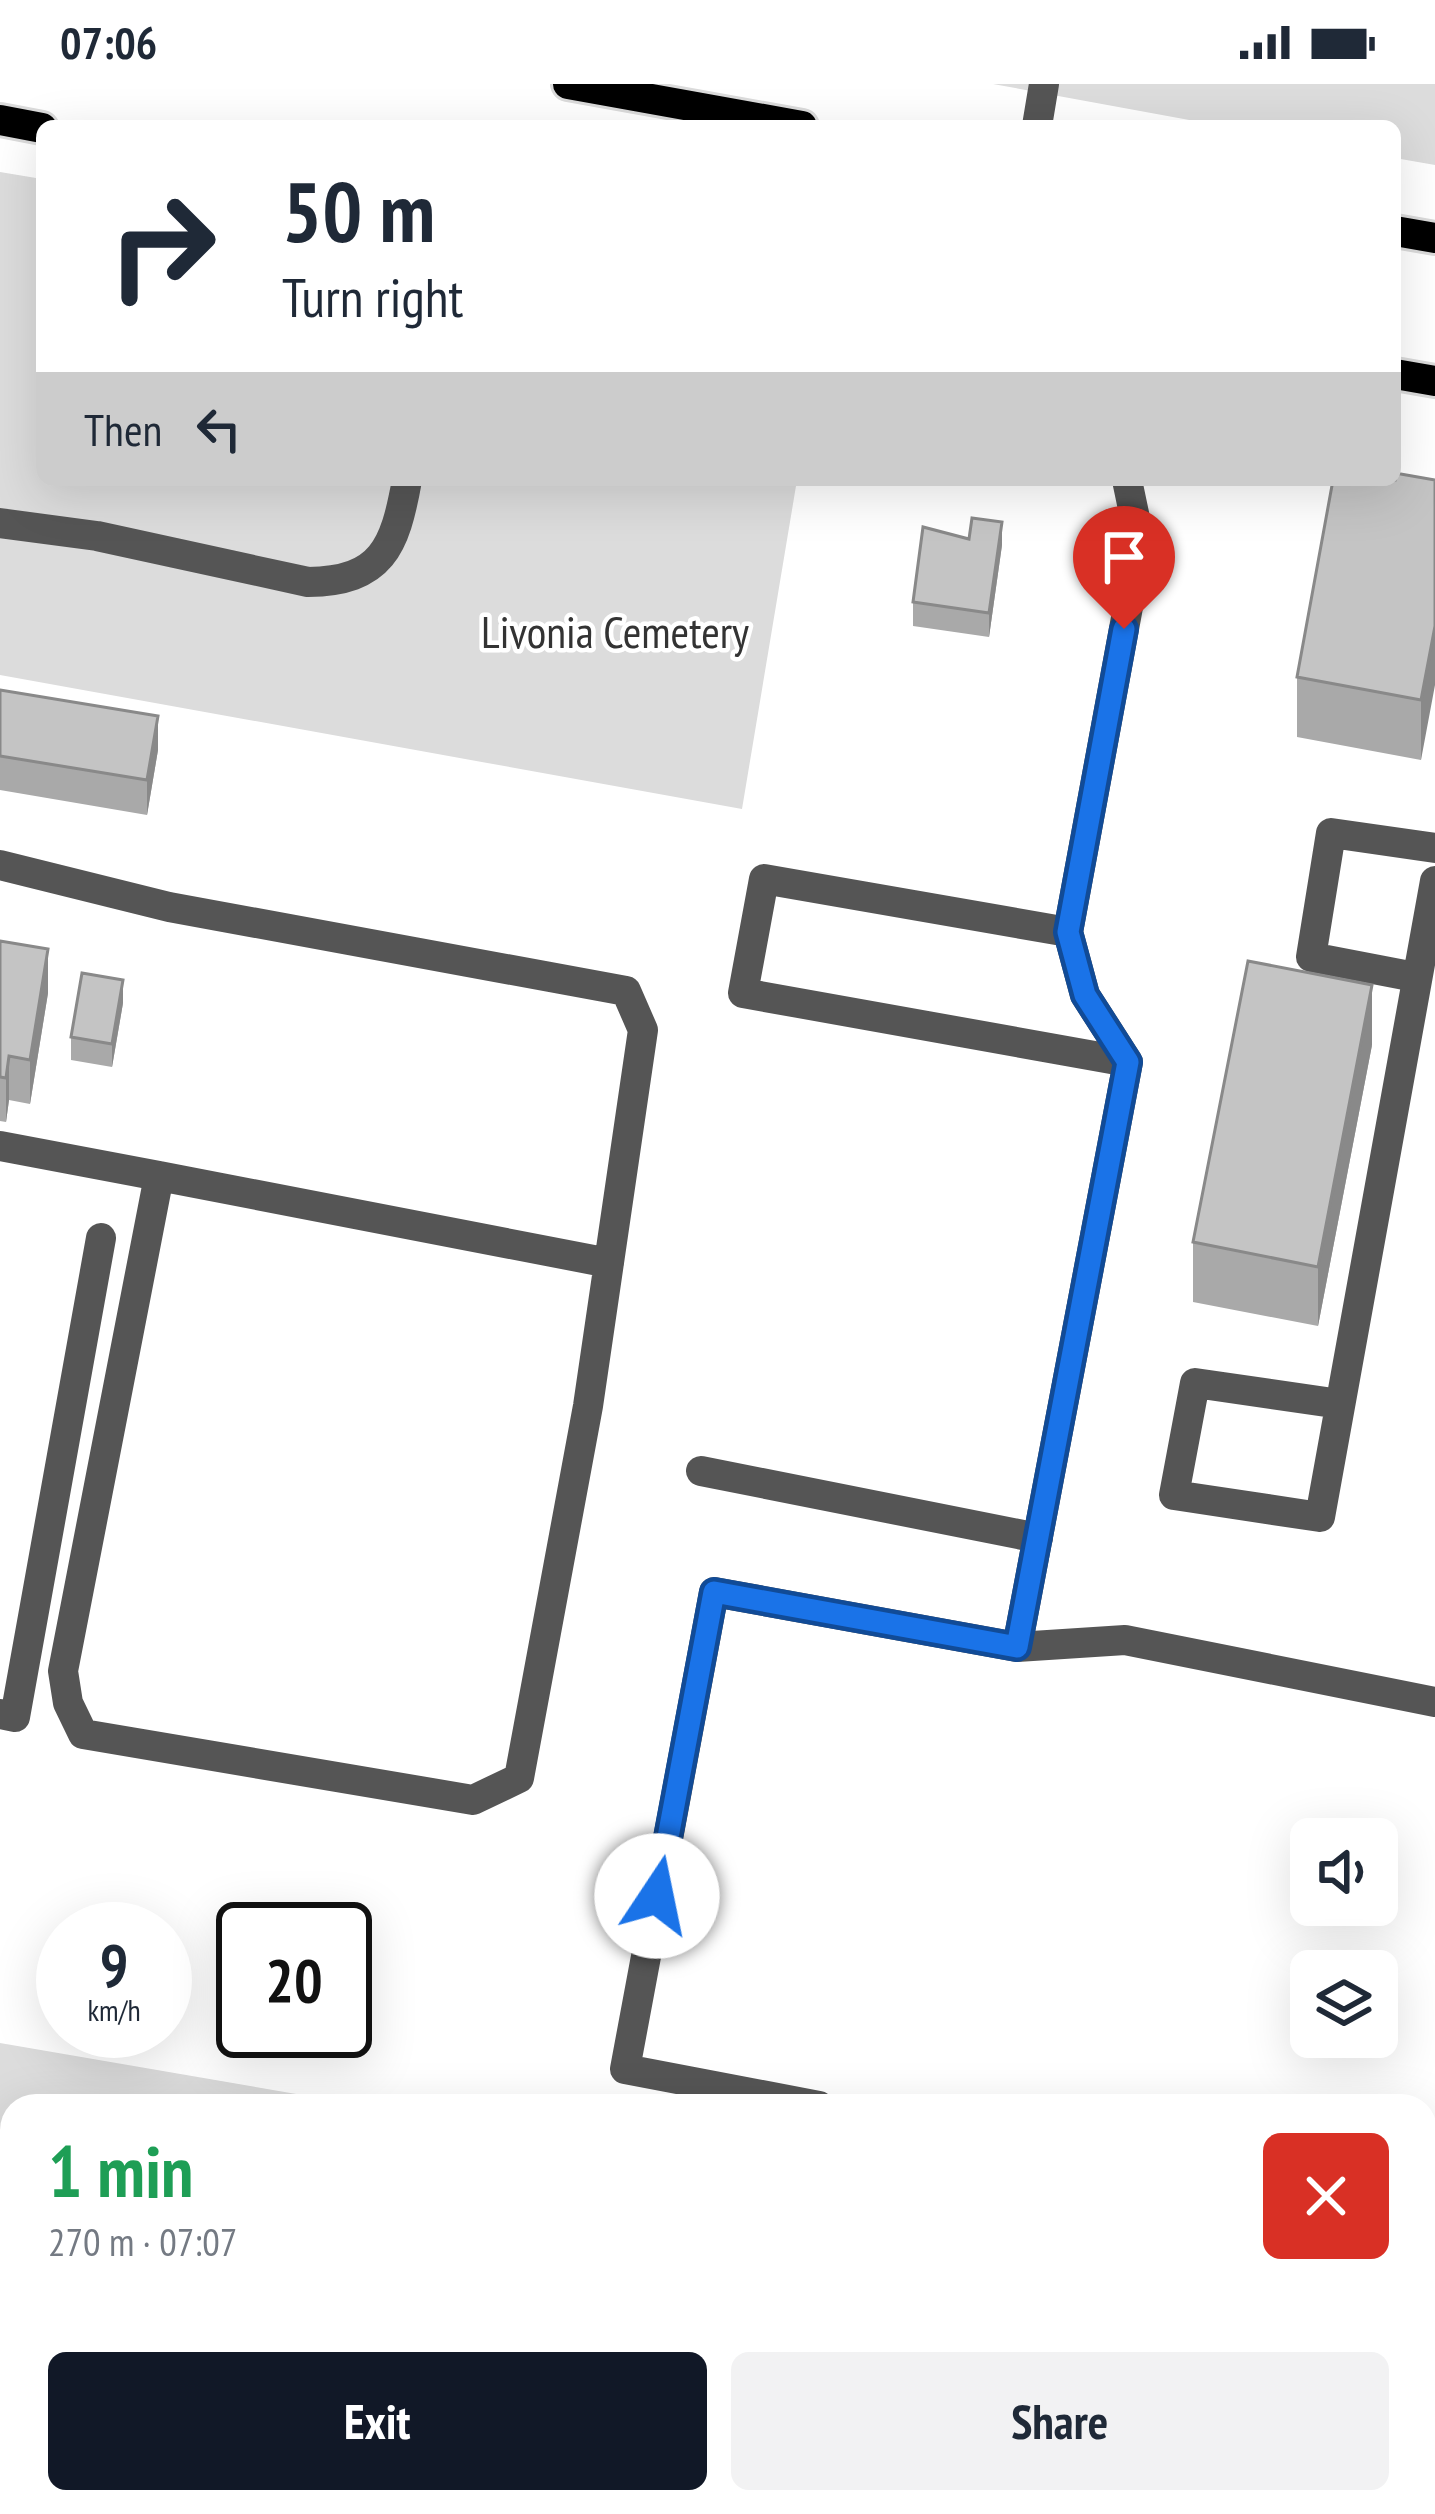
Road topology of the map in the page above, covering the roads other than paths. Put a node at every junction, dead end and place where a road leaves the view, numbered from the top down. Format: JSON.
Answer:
{"nodes":[{"id":1,"x":568,"y":84,"type":"edge"},
{"id":2,"x":1044,"y":84,"type":"edge"},
{"id":3,"x":0,"y":120,"type":"edge"},
{"id":4,"x":769,"y":120,"type":"edge"},
{"id":5,"x":1037,"y":120,"type":"edge"},
{"id":6,"x":36,"y":127,"type":"edge"},
{"id":7,"x":1401,"y":232,"type":"edge"},
{"id":8,"x":1435,"y":238,"type":"edge"},
{"id":9,"x":1401,"y":375,"type":"edge"},
{"id":10,"x":1435,"y":381,"type":"edge"},
{"id":11,"x":405,"y":486,"type":"edge"},
{"id":12,"x":1128,"y":486,"type":"edge"},
{"id":13,"x":0,"y":523,"type":"edge"},
{"id":14,"x":1435,"y":848,"type":"edge"},
{"id":15,"x":0,"y":865,"type":"edge"},
{"id":16,"x":1435,"y":881,"type":"edge"},
{"id":17,"x":1068,"y":932,"type":"junction"},
{"id":18,"x":1415,"y":977,"type":"junction"},
{"id":19,"x":1128,"y":1062,"type":"junction"},
{"id":20,"x":0,"y":1146,"type":"edge"},
{"id":21,"x":159,"y":1176,"type":"junction"},
{"id":22,"x":100,"y":1238,"type":"dead end"},
{"id":23,"x":609,"y":1263,"type":"junction"},
{"id":24,"x":1340,"y":1404,"type":"junction"},
{"id":25,"x":701,"y":1471,"type":"dead end"},
{"id":26,"x":1038,"y":1538,"type":"junction"},
{"id":27,"x":1017,"y":1647,"type":"junction"},
{"id":28,"x":1435,"y":1702,"type":"edge"},
{"id":29,"x":0,"y":1714,"type":"edge"},
{"id":30,"x":756,"y":2094,"type":"edge"}],
"edges":[{"from":1,"to":4,"type":"main road"},
{"from":2,"to":5,"type":"street"},
{"from":3,"to":6,"type":"main road"},
{"from":7,"to":8,"type":"main road"},
{"from":9,"to":10,"type":"main road"},
{"from":11,"to":13,"type":"street"},
{"from":12,"to":17,"type":"street"},
{"from":14,"to":18,"type":"street"},
{"from":15,"to":23,"type":"street"},
{"from":16,"to":18,"type":"street"},
{"from":17,"to":19,"type":"street"},
{"from":17,"to":19,"type":"street"},
{"from":18,"to":24,"type":"street"},
{"from":19,"to":26,"type":"street"},
{"from":20,"to":21,"type":"street"},
{"from":21,"to":23,"type":"street"},
{"from":21,"to":23,"type":"street"},
{"from":22,"to":29,"type":"street"},
{"from":24,"to":24,"type":"street"},
{"from":25,"to":26,"type":"street"},
{"from":26,"to":27,"type":"street"},
{"from":27,"to":28,"type":"street"},
{"from":27,"to":30,"type":"street"}]}
